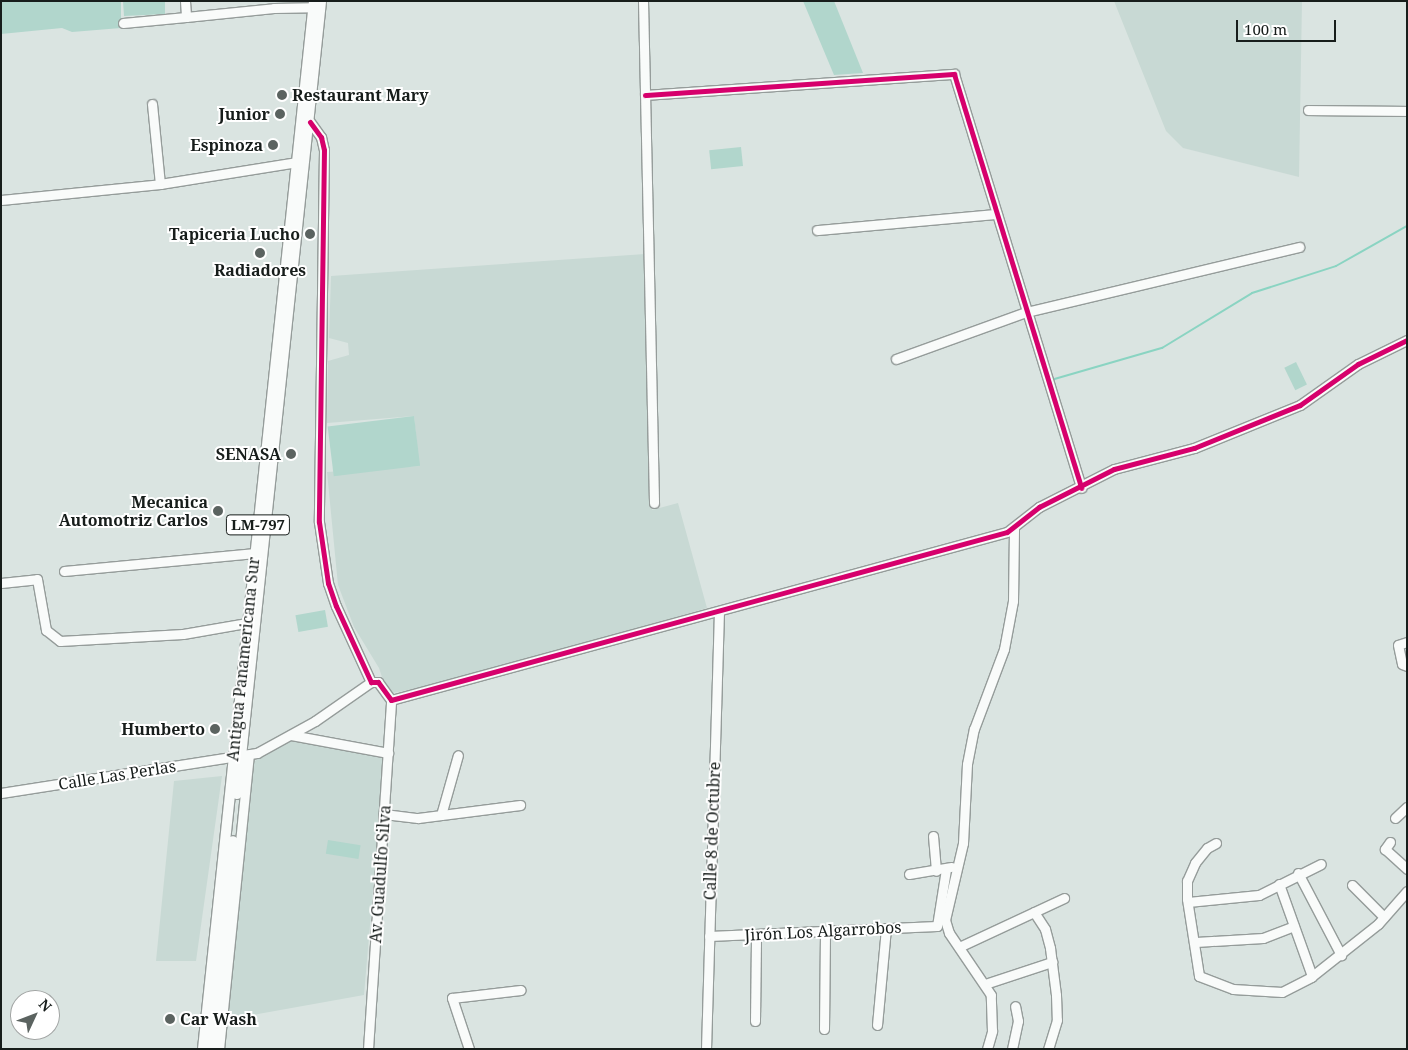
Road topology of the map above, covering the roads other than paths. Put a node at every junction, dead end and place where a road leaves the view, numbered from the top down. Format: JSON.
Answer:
{"nodes":[{"id":1,"x":185,"y":1,"type":"edge"},
{"id":2,"x":643,"y":1,"type":"edge"},
{"id":3,"x":316,"y":3,"type":"edge"},
{"id":4,"x":186,"y":17,"type":"junction"},
{"id":5,"x":123,"y":23,"type":"dead end"},
{"id":6,"x":645,"y":95,"type":"junction"},
{"id":7,"x":307,"y":100,"type":"junction"},
{"id":8,"x":152,"y":104,"type":"dead end"},
{"id":9,"x":1308,"y":110,"type":"dead end"},
{"id":10,"x":1407,"y":111,"type":"edge"},
{"id":11,"x":310,"y":122,"type":"junction"},
{"id":12,"x":297,"y":162,"type":"junction"},
{"id":13,"x":160,"y":184,"type":"junction"},
{"id":14,"x":1,"y":200,"type":"edge"},
{"id":15,"x":996,"y":214,"type":"junction"},
{"id":16,"x":817,"y":230,"type":"dead end"},
{"id":17,"x":1299,"y":246,"type":"dead end"},
{"id":18,"x":1026,"y":312,"type":"junction"},
{"id":19,"x":1407,"y":340,"type":"edge"},
{"id":20,"x":896,"y":359,"type":"dead end"},
{"id":21,"x":275,"y":400,"type":"junction"},
{"id":22,"x":1081,"y":488,"type":"junction"},
{"id":23,"x":654,"y":503,"type":"dead end"},
{"id":24,"x":1014,"y":528,"type":"junction"},
{"id":25,"x":255,"y":553,"type":"junction"},
{"id":26,"x":64,"y":571,"type":"dead end"},
{"id":27,"x":1,"y":583,"type":"edge"},
{"id":28,"x":718,"y":613,"type":"junction"},
{"id":29,"x":247,"y":623,"type":"junction"},
{"id":30,"x":1407,"y":642,"type":"edge"},
{"id":31,"x":1407,"y":666,"type":"edge"},
{"id":32,"x":371,"y":682,"type":"junction"},
{"id":33,"x":391,"y":700,"type":"junction"},
{"id":34,"x":291,"y":735,"type":"junction"},
{"id":35,"x":388,"y":753,"type":"junction"},
{"id":36,"x":458,"y":755,"type":"dead end"},
{"id":37,"x":241,"y":756,"type":"junction"},
{"id":38,"x":1,"y":793,"type":"edge"},
{"id":39,"x":520,"y":805,"type":"dead end"},
{"id":40,"x":1407,"y":807,"type":"edge"},
{"id":41,"x":384,"y":814,"type":"junction"},
{"id":42,"x":441,"y":815,"type":"junction"},
{"id":43,"x":1395,"y":818,"type":"dead end"},
{"id":44,"x":933,"y":836,"type":"dead end"},
{"id":45,"x":1390,"y":842,"type":"dead end"},
{"id":46,"x":1216,"y":843,"type":"dead end"},
{"id":47,"x":1321,"y":864,"type":"dead end"},
{"id":48,"x":958,"y":865,"type":"junction"},
{"id":49,"x":946,"y":869,"type":"junction"},
{"id":50,"x":1407,"y":869,"type":"edge"},
{"id":51,"x":936,"y":871,"type":"junction"},
{"id":52,"x":1298,"y":873,"type":"junction"},
{"id":53,"x":909,"y":874,"type":"dead end"},
{"id":54,"x":1279,"y":884,"type":"junction"},
{"id":55,"x":1352,"y":885,"type":"dead end"},
{"id":56,"x":1407,"y":891,"type":"edge"},
{"id":57,"x":1064,"y":898,"type":"dead end"},
{"id":58,"x":1188,"y":902,"type":"junction"},
{"id":59,"x":1034,"y":912,"type":"junction"},
{"id":60,"x":221,"y":916,"type":"junction"},
{"id":61,"x":1384,"y":917,"type":"junction"},
{"id":62,"x":1294,"y":926,"type":"junction"},
{"id":63,"x":886,"y":928,"type":"junction"},
{"id":64,"x":825,"y":931,"type":"junction"},
{"id":65,"x":756,"y":934,"type":"junction"},
{"id":66,"x":709,"y":936,"type":"junction"},
{"id":67,"x":1196,"y":942,"type":"junction"},
{"id":68,"x":959,"y":947,"type":"junction"},
{"id":69,"x":1341,"y":954,"type":"junction"},
{"id":70,"x":1052,"y":962,"type":"junction"},
{"id":71,"x":1312,"y":976,"type":"junction"},
{"id":72,"x":985,"y":984,"type":"junction"},
{"id":73,"x":521,"y":990,"type":"dead end"},
{"id":74,"x":1015,"y":1006,"type":"dead end"},
{"id":75,"x":755,"y":1021,"type":"dead end"},
{"id":76,"x":878,"y":1025,"type":"dead end"},
{"id":77,"x":824,"y":1029,"type":"dead end"},
{"id":78,"x":203,"y":1049,"type":"edge"},
{"id":79,"x":211,"y":1049,"type":"edge"},
{"id":80,"x":219,"y":1049,"type":"edge"},
{"id":81,"x":368,"y":1049,"type":"edge"},
{"id":82,"x":469,"y":1049,"type":"edge"},
{"id":83,"x":706,"y":1049,"type":"edge"},
{"id":84,"x":987,"y":1049,"type":"edge"},
{"id":85,"x":1012,"y":1049,"type":"edge"},
{"id":86,"x":1048,"y":1049,"type":"edge"}],
"edges":[{"from":1,"to":4,"type":"street"},
{"from":2,"to":6,"type":"street"},
{"from":3,"to":4,"type":"street"},
{"from":3,"to":7,"type":"main road","name":"Antigua Panamericana Sur","number":"LM-797"},
{"from":4,"to":5,"type":"street"},
{"from":6,"to":15,"type":"street"},
{"from":6,"to":23,"type":"street"},
{"from":7,"to":11,"type":"main road","name":"Antigua Panamericana Sur","number":"LM-797"},
{"from":7,"to":12,"type":"main road","name":"Antigua Panamericana Sur","number":"LM-797"},
{"from":8,"to":13,"type":"street"},
{"from":9,"to":10,"type":"street"},
{"from":11,"to":21,"type":"main road","name":"Antigua Panamericana Sur","number":"LM-797"},
{"from":11,"to":32,"type":"street"},
{"from":12,"to":13,"type":"street"},
{"from":12,"to":21,"type":"main road","name":"Antigua Panamericana Sur","number":"LM-797"},
{"from":13,"to":14,"type":"street"},
{"from":15,"to":16,"type":"street"},
{"from":15,"to":18,"type":"street"},
{"from":17,"to":18,"type":"street"},
{"from":18,"to":20,"type":"street"},
{"from":18,"to":22,"type":"street"},
{"from":19,"to":22,"type":"street"},
{"from":21,"to":25,"type":"main road","name":"Antigua Panamericana Sur","number":"LM-797"},
{"from":21,"to":37,"type":"main road","name":"Antigua Panamericana Sur","number":"LM-797"},
{"from":22,"to":24,"type":"street"},
{"from":24,"to":28,"type":"street"},
{"from":24,"to":48,"type":"street"},
{"from":25,"to":26,"type":"street"},
{"from":25,"to":29,"type":"main road","name":"Antigua Panamericana Sur","number":"LM-797"},
{"from":27,"to":29,"type":"street"},
{"from":28,"to":33,"type":"street"},
{"from":28,"to":66,"type":"street","name":"Calle 8 de Octubre"},
{"from":29,"to":37,"type":"main road","name":"Antigua Panamericana Sur","number":"LM-797"},
{"from":30,"to":31,"type":"street"},
{"from":32,"to":33,"type":"street"},
{"from":32,"to":34,"type":"street","name":"Calle Las Perlas"},
{"from":33,"to":35,"type":"street","name":"Av. Guadulfo Silva"},
{"from":34,"to":35,"type":"street"},
{"from":34,"to":37,"type":"street","name":"Calle Las Perlas"},
{"from":35,"to":41,"type":"street","name":"Av. Guadulfo Silva"},
{"from":36,"to":42,"type":"street"},
{"from":37,"to":38,"type":"street","name":"Calle Las Perlas"},
{"from":37,"to":60,"type":"main road","name":"Antigua Panamericana Sur","number":"LM-797"},
{"from":37,"to":80,"type":"street"},
{"from":39,"to":42,"type":"street"},
{"from":40,"to":43,"type":"street"},
{"from":41,"to":42,"type":"street"},
{"from":41,"to":81,"type":"street","name":"Av. Guadulfo Silva"},
{"from":44,"to":51,"type":"street"},
{"from":45,"to":50,"type":"street"},
{"from":46,"to":58,"type":"street"},
{"from":47,"to":52,"type":"street"},
{"from":48,"to":49,"type":"street"},
{"from":48,"to":68,"type":"street"},
{"from":49,"to":51,"type":"street"},
{"from":49,"to":63,"type":"street","name":"Jirón Los Algarrobos"},
{"from":51,"to":53,"type":"street"},
{"from":52,"to":54,"type":"street"},
{"from":52,"to":69,"type":"street"},
{"from":54,"to":58,"type":"street"},
{"from":54,"to":62,"type":"street"},
{"from":55,"to":61,"type":"street"},
{"from":56,"to":61,"type":"street"},
{"from":57,"to":59,"type":"street"},
{"from":58,"to":67,"type":"street"},
{"from":59,"to":68,"type":"street"},
{"from":59,"to":70,"type":"street"},
{"from":60,"to":78,"type":"main road","name":"Antigua Panamericana Sur","number":"LM-797"},
{"from":60,"to":79,"type":"main road","name":"Antigua Panamericana Sur","number":"LM-797"},
{"from":61,"to":69,"type":"street"},
{"from":62,"to":67,"type":"street"},
{"from":62,"to":71,"type":"street"},
{"from":63,"to":64,"type":"street","name":"Jirón Los Algarrobos"},
{"from":63,"to":76,"type":"street"},
{"from":64,"to":65,"type":"street","name":"Jirón Los Algarrobos"},
{"from":64,"to":77,"type":"street"},
{"from":65,"to":66,"type":"street","name":"Jirón Los Algarrobos"},
{"from":65,"to":75,"type":"street"},
{"from":66,"to":83,"type":"street","name":"Calle 8 de Octubre"},
{"from":67,"to":71,"type":"street"},
{"from":68,"to":72,"type":"street"},
{"from":69,"to":71,"type":"street"},
{"from":70,"to":72,"type":"street"},
{"from":70,"to":86,"type":"street"},
{"from":72,"to":84,"type":"street"},
{"from":73,"to":82,"type":"street"},
{"from":74,"to":85,"type":"street"}]}
